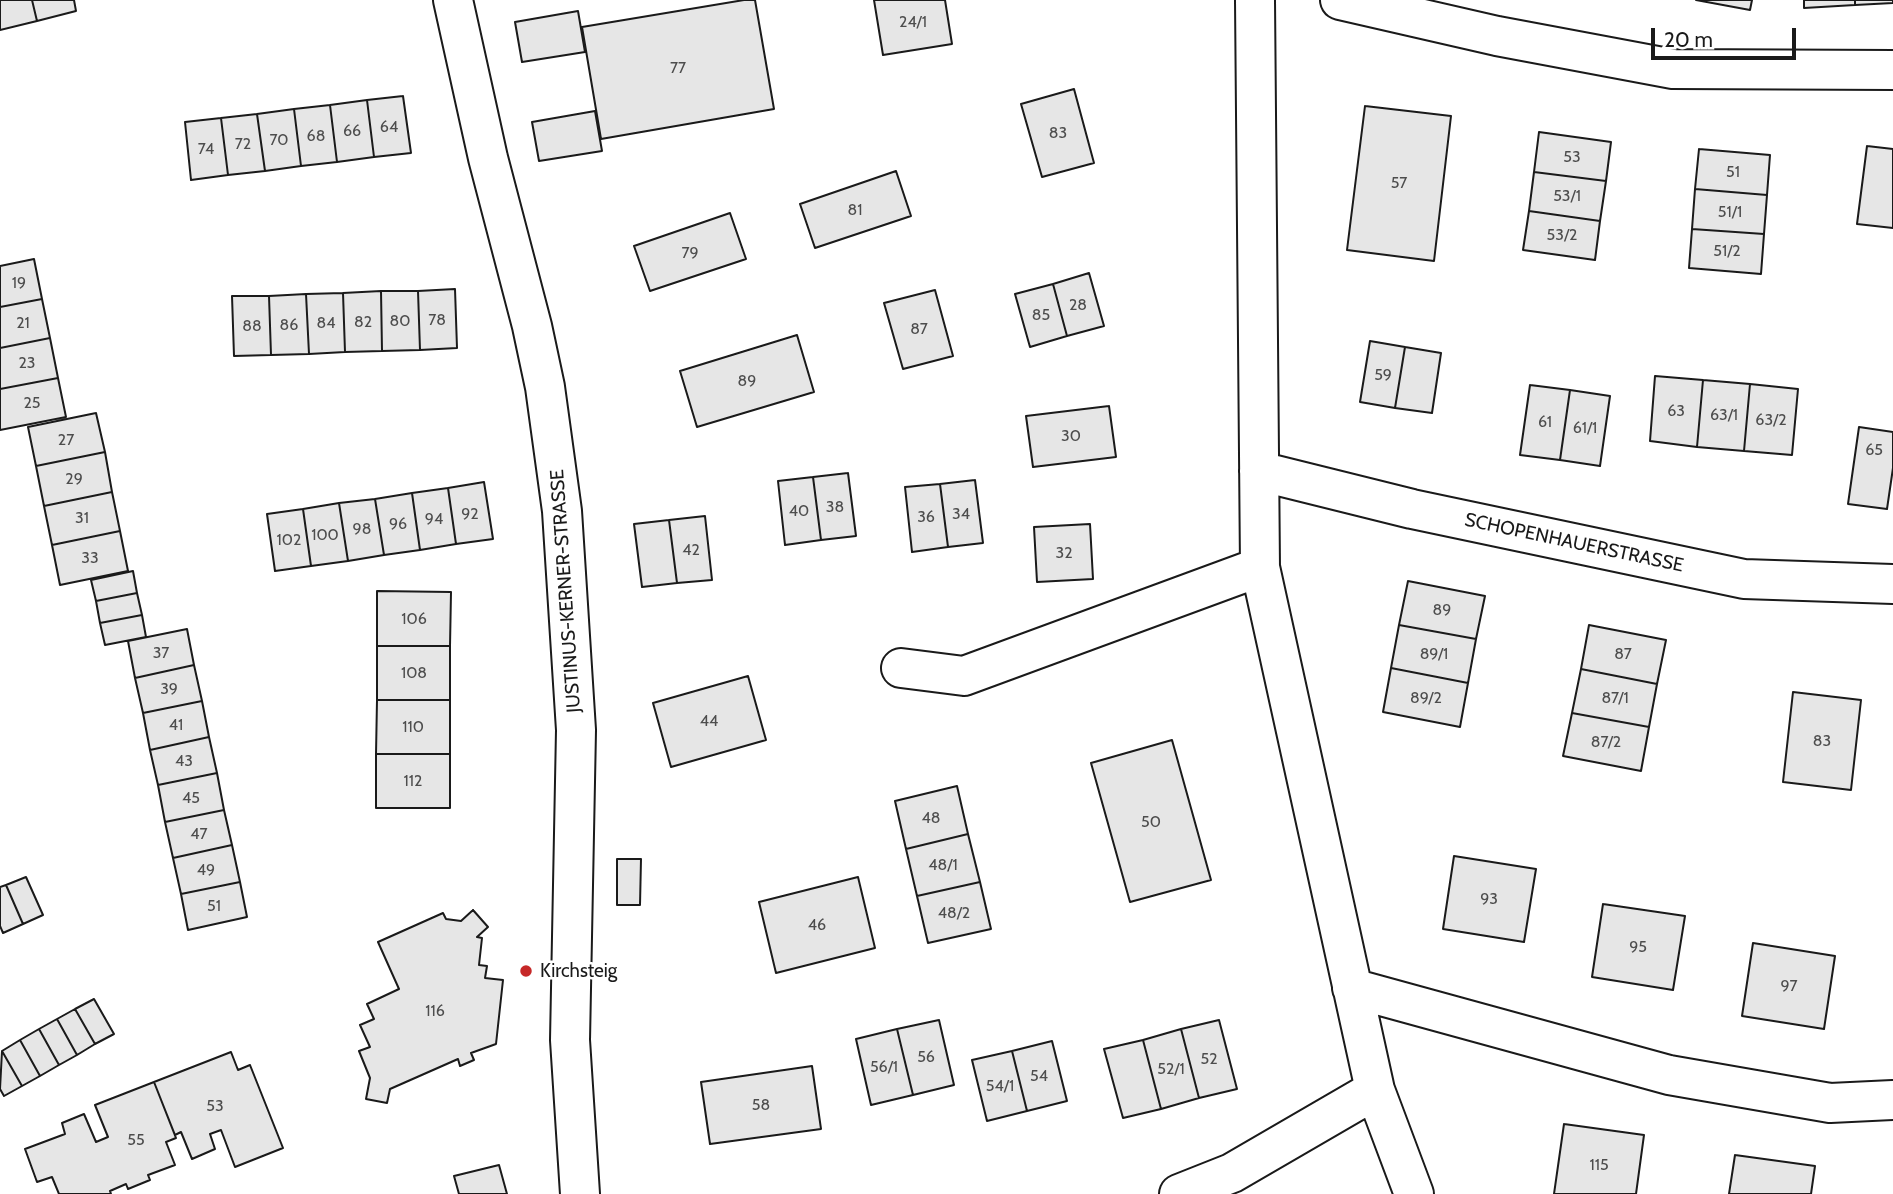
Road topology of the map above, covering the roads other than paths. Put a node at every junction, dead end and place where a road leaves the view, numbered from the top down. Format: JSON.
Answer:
{"nodes":[{"id":1,"x":453,"y":0,"type":"edge"},
{"id":2,"x":1255,"y":0,"type":"edge"},
{"id":3,"x":1340,"y":0,"type":"edge"},
{"id":4,"x":1893,"y":71,"type":"edge"},
{"id":5,"x":1259,"y":471,"type":"junction"},
{"id":6,"x":1260,"y":566,"type":"junction"},
{"id":7,"x":1893,"y":584,"type":"edge"},
{"id":8,"x":901,"y":668,"type":"dead end"},
{"id":9,"x":1352,"y":988,"type":"junction"},
{"id":10,"x":1375,"y":1090,"type":"junction"},
{"id":11,"x":1893,"y":1100,"type":"edge"},
{"id":12,"x":580,"y":1194,"type":"edge"},
{"id":13,"x":1179,"y":1194,"type":"edge"},
{"id":14,"x":1413,"y":1194,"type":"edge"}],
"edges":[{"from":1,"to":12,"type":"street","name":"JUSTINUS-KERNER-STRASSE"},
{"from":2,"to":5,"type":"street"},
{"from":3,"to":4,"type":"street"},
{"from":5,"to":6,"type":"street"},
{"from":5,"to":7,"type":"street","name":"SCHOPENHAUERSTRASSE"},
{"from":6,"to":8,"type":"street"},
{"from":6,"to":9,"type":"street"},
{"from":9,"to":10,"type":"street"},
{"from":9,"to":11,"type":"street"},
{"from":10,"to":13,"type":"street"},
{"from":10,"to":14,"type":"street"}]}
